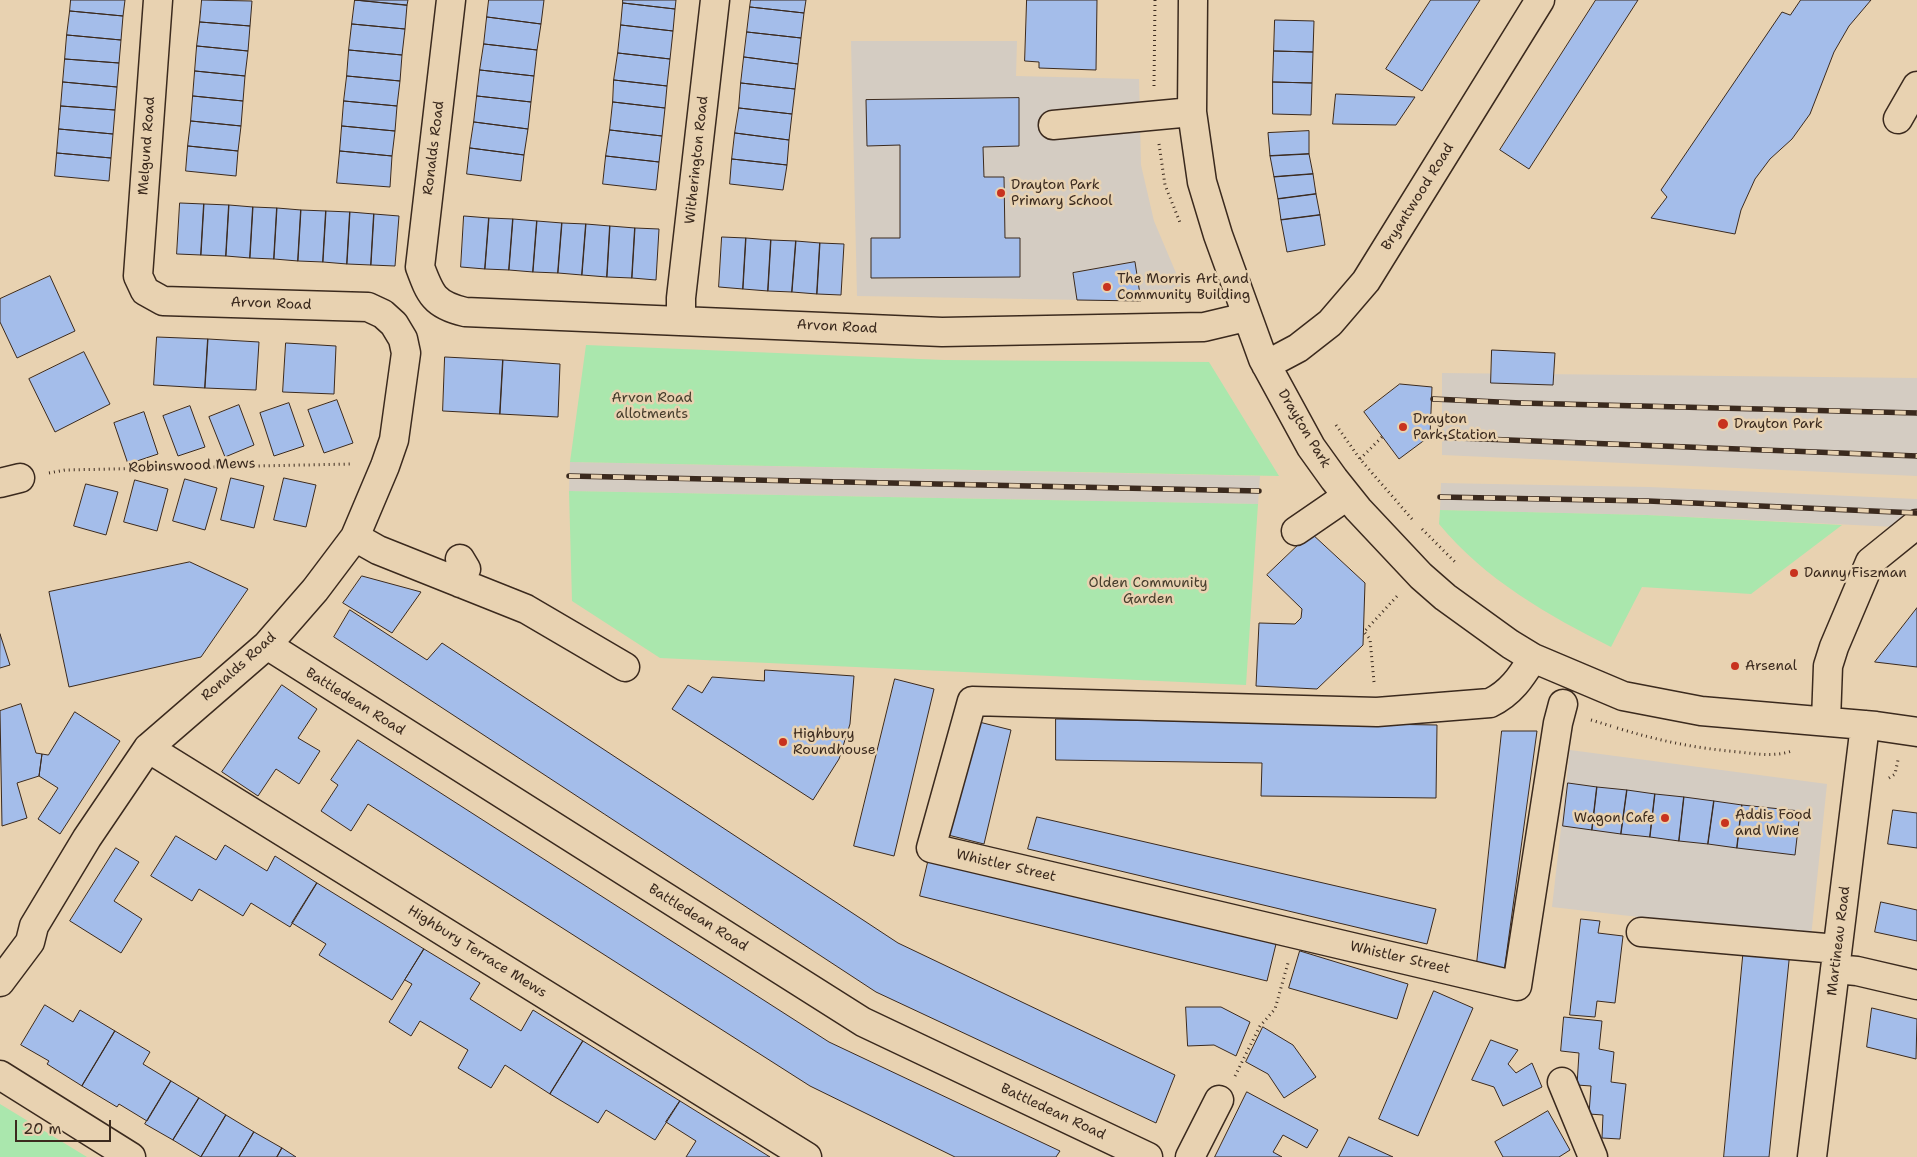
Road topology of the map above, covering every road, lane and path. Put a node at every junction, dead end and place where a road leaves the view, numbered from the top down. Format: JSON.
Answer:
{"nodes":[{"id":1,"x":158,"y":0,"type":"edge"},
{"id":2,"x":451,"y":0,"type":"edge"},
{"id":3,"x":715,"y":0,"type":"edge"},
{"id":4,"x":1193,"y":0,"type":"edge"},
{"id":5,"x":1540,"y":0,"type":"edge"},
{"id":6,"x":1917,"y":86,"type":"edge"},
{"id":7,"x":1192,"y":112,"type":"junction"},
{"id":8,"x":1898,"y":119,"type":"dead end"},
{"id":9,"x":1054,"y":125,"type":"dead end"},
{"id":10,"x":146,"y":291,"type":"joint"},
{"id":11,"x":431,"y":295,"type":"joint"},
{"id":12,"x":1246,"y":317,"type":"junction"},
{"id":13,"x":681,"y":320,"type":"junction"},
{"id":14,"x":394,"y":324,"type":"joint"},
{"id":15,"x":1266,"y":365,"type":"junction"},
{"id":16,"x":1331,"y":418,"type":"dead end"},
{"id":17,"x":385,"y":466,"type":"junction"},
{"id":18,"x":10,"y":480,"type":"edge"},
{"id":19,"x":1347,"y":496,"type":"junction"},
{"id":20,"x":1917,"y":524,"type":"edge"},
{"id":21,"x":1296,"y":531,"type":"dead end"},
{"id":22,"x":355,"y":537,"type":"junction"},
{"id":23,"x":1457,"y":564,"type":"dead end"},
{"id":24,"x":1399,"y":594,"type":"dead end"},
{"id":25,"x":267,"y":645,"type":"junction"},
{"id":26,"x":1533,"y":658,"type":"junction"},
{"id":27,"x":625,"y":666,"type":"dead end"},
{"id":28,"x":1563,"y":704,"type":"dead end"},
{"id":29,"x":1376,"y":712,"type":"junction"},
{"id":30,"x":1826,"y":721,"type":"junction"},
{"id":31,"x":1865,"y":725,"type":"junction"},
{"id":32,"x":1917,"y":732,"type":"edge"},
{"id":33,"x":148,"y":748,"type":"junction"},
{"id":34,"x":1641,"y":932,"type":"dead end"},
{"id":35,"x":1296,"y":934,"type":"junction"},
{"id":36,"x":1836,"y":959,"type":"junction"},
{"id":37,"x":0,"y":982,"type":"edge"},
{"id":38,"x":1917,"y":985,"type":"edge"},
{"id":39,"x":0,"y":1075,"type":"edge"},
{"id":40,"x":1562,"y":1082,"type":"dead end"},
{"id":41,"x":1219,"y":1100,"type":"joint"},
{"id":42,"x":131,"y":1157,"type":"edge"},
{"id":43,"x":808,"y":1157,"type":"edge"},
{"id":44,"x":1148,"y":1157,"type":"edge"},
{"id":45,"x":1190,"y":1157,"type":"edge"},
{"id":46,"x":1593,"y":1157,"type":"edge"},
{"id":47,"x":1812,"y":1157,"type":"edge"}],
"edges":[{"from":1,"to":10,"type":"street","name":"Melgund Road"},
{"from":2,"to":11,"type":"street","name":"Ronalds Road"},
{"from":3,"to":13,"type":"street","name":"Witherington Road"},
{"from":4,"to":7,"type":"street","name":"Drayton Park"},
{"from":5,"to":15,"type":"street","name":"Bryantwood Road"},
{"from":6,"to":8,"type":"street"},
{"from":7,"to":9,"type":"street"},
{"from":7,"to":12,"type":"street","name":"Drayton Park"},
{"from":10,"to":14,"type":"street","name":"Arvon Road"},
{"from":11,"to":13,"type":"street","name":"Arvon Road"},
{"from":12,"to":13,"type":"street","name":"Arvon Road"},
{"from":12,"to":15,"type":"street","name":"Drayton Park"},
{"from":14,"to":17,"type":"street","name":"Ronalds Road"},
{"from":15,"to":19,"type":"street","name":"Drayton Park"},
{"from":16,"to":23,"type":"path","name":"Drayton Park"},
{"from":17,"to":18,"type":"path","name":"Robinswood Mews"},
{"from":17,"to":22,"type":"street","name":"Ronalds Road"},
{"from":19,"to":21,"type":"street"},
{"from":19,"to":26,"type":"street","name":"Drayton Park"},
{"from":20,"to":30,"type":"street"},
{"from":22,"to":25,"type":"street","name":"Ronalds Road"},
{"from":22,"to":27,"type":"street"},
{"from":24,"to":29,"type":"path"},
{"from":25,"to":33,"type":"street","name":"Ronalds Road"},
{"from":25,"to":44,"type":"street","name":"Battledean Road"},
{"from":26,"to":29,"type":"street","name":"Whistler Street"},
{"from":26,"to":30,"type":"street","name":"Drayton Park"},
{"from":28,"to":35,"type":"street","name":"Whistler Street"},
{"from":29,"to":35,"type":"street","name":"Whistler Street"},
{"from":30,"to":31,"type":"street","name":"Drayton Park"},
{"from":31,"to":32,"type":"street","name":"Drayton Park"},
{"from":31,"to":36,"type":"street","name":"Martineau Road"},
{"from":33,"to":37,"type":"street","name":"Ronalds Road"},
{"from":33,"to":43,"type":"street","name":"Highbury Terrace Mews"},
{"from":34,"to":36,"type":"street"},
{"from":35,"to":41,"type":"path"},
{"from":36,"to":38,"type":"street"},
{"from":36,"to":47,"type":"street","name":"Martineau Road"},
{"from":39,"to":42,"type":"street"},
{"from":40,"to":46,"type":"street"},
{"from":41,"to":45,"type":"street"}]}
